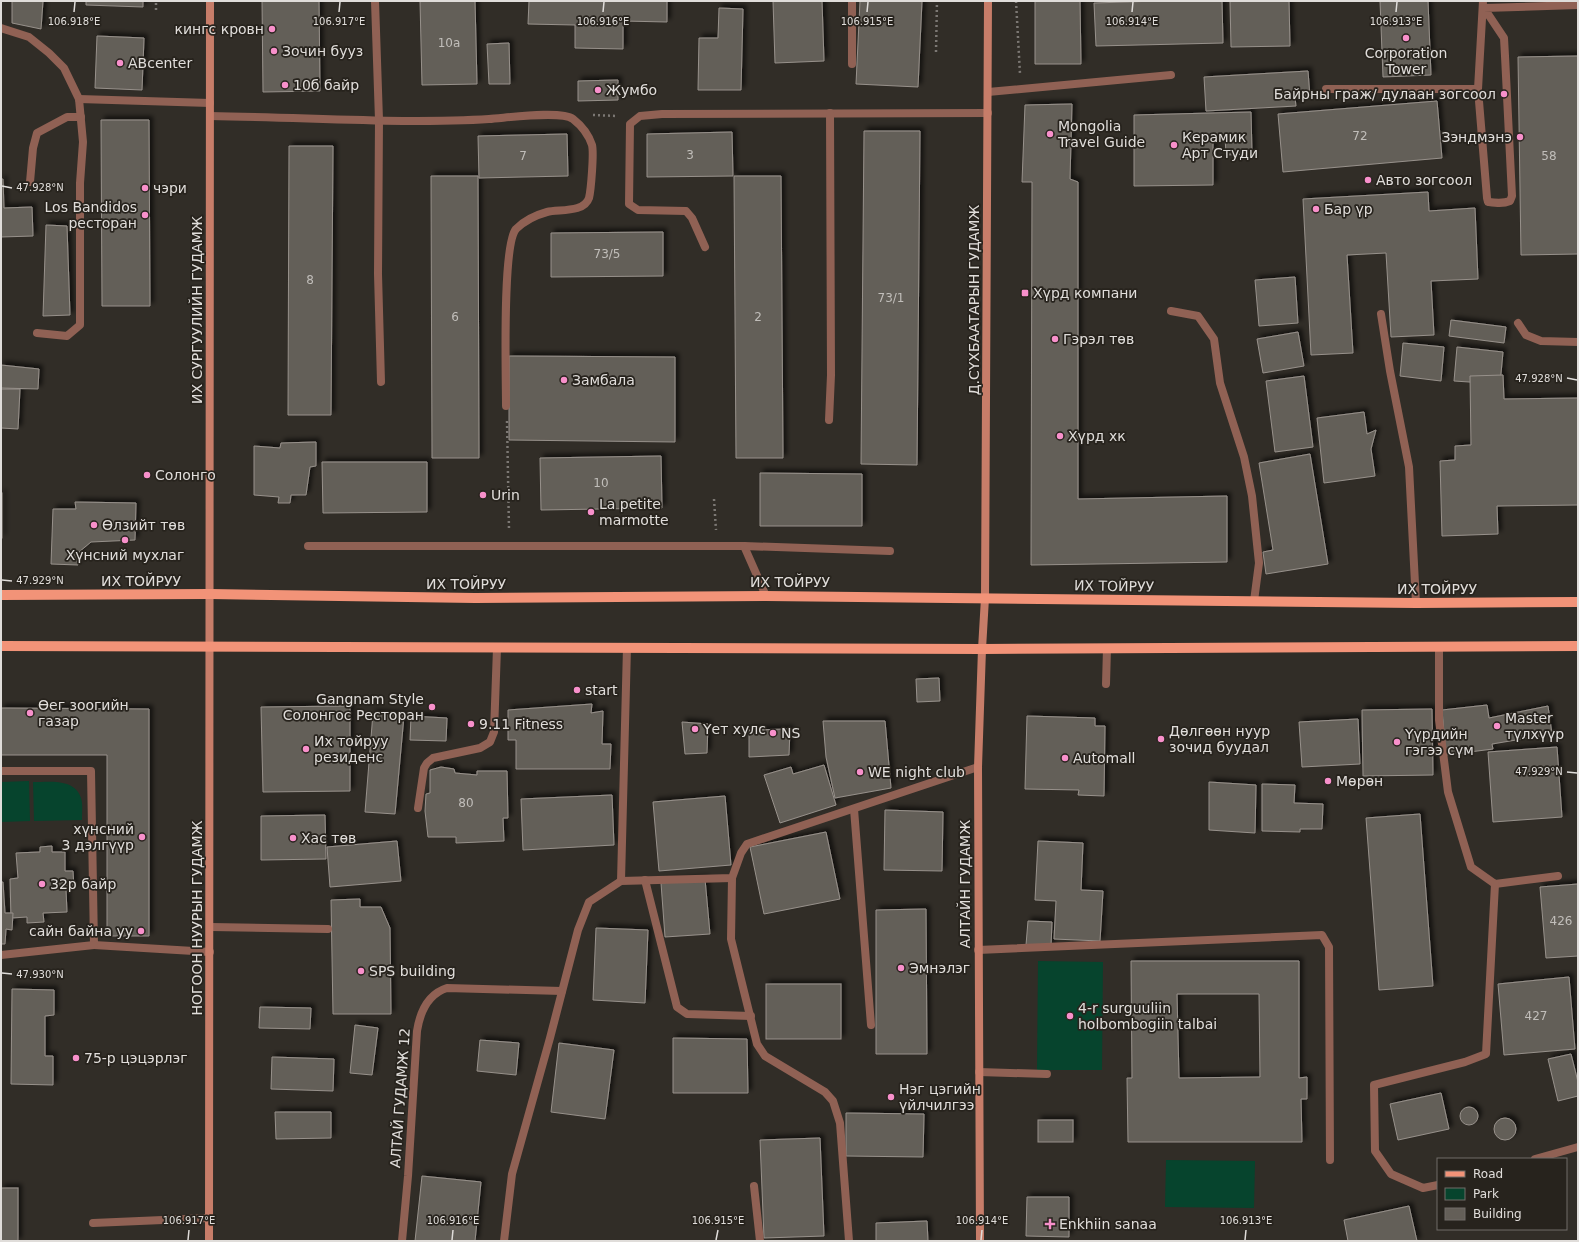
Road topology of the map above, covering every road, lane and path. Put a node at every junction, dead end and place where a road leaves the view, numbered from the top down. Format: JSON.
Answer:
{"nodes":[{"id":1,"x":156,"y":1,"type":"edge"},
{"id":2,"x":210,"y":1,"type":"edge"},
{"id":3,"x":375,"y":1,"type":"edge"},
{"id":4,"x":852,"y":1,"type":"edge"},
{"id":5,"x":937,"y":1,"type":"edge"},
{"id":6,"x":988,"y":1,"type":"edge"},
{"id":7,"x":1016,"y":1,"type":"edge"},
{"id":8,"x":1484,"y":5,"type":"edge"},
{"id":9,"x":1578,"y":5,"type":"edge"},
{"id":10,"x":156,"y":10,"type":"dead end"},
{"id":11,"x":1,"y":28,"type":"edge"},
{"id":12,"x":936,"y":52,"type":"dead end"},
{"id":13,"x":852,"y":64,"type":"dead end"},
{"id":14,"x":1020,"y":75,"type":"dead end"},
{"id":15,"x":1171,"y":75,"type":"dead end"},
{"id":16,"x":1326,"y":89,"type":"dead end"},
{"id":17,"x":1478,"y":89,"type":"junction"},
{"id":18,"x":988,"y":92,"type":"junction"},
{"id":19,"x":79,"y":99,"type":"junction"},
{"id":20,"x":210,"y":102,"type":"junction"},
{"id":21,"x":830,"y":113,"type":"junction"},
{"id":22,"x":988,"y":113,"type":"junction"},
{"id":23,"x":210,"y":116,"type":"junction"},
{"id":24,"x":81,"y":117,"type":"junction"},
{"id":25,"x":379,"y":120,"type":"junction"},
{"id":26,"x":30,"y":182,"type":"dead end"},
{"id":27,"x":705,"y":247,"type":"dead end"},
{"id":28,"x":1172,"y":311,"type":"dead end"},
{"id":29,"x":1381,"y":314,"type":"dead end"},
{"id":30,"x":1518,"y":323,"type":"dead end"},
{"id":31,"x":37,"y":333,"type":"dead end"},
{"id":32,"x":1578,"y":342,"type":"edge"},
{"id":33,"x":381,"y":382,"type":"dead end"},
{"id":34,"x":506,"y":406,"type":"joint"},
{"id":35,"x":829,"y":420,"type":"dead end"},
{"id":36,"x":714,"y":499,"type":"dead end"},
{"id":37,"x":308,"y":546,"type":"dead end"},
{"id":38,"x":509,"y":546,"type":"junction"},
{"id":39,"x":717,"y":546,"type":"junction"},
{"id":40,"x":744,"y":546,"type":"junction"},
{"id":41,"x":890,"y":551,"type":"dead end"},
{"id":42,"x":210,"y":594,"type":"junction"},
{"id":43,"x":1,"y":595,"type":"edge"},
{"id":44,"x":766,"y":596,"type":"junction"},
{"id":45,"x":985,"y":598,"type":"junction"},
{"id":46,"x":1254,"y":601,"type":"junction"},
{"id":47,"x":1578,"y":602,"type":"edge"},
{"id":48,"x":1416,"y":603,"type":"junction"},
{"id":49,"x":1,"y":646,"type":"edge"},
{"id":50,"x":209,"y":646,"type":"junction"},
{"id":51,"x":1439,"y":646,"type":"junction"},
{"id":52,"x":1578,"y":646,"type":"edge"},
{"id":53,"x":627,"y":647,"type":"junction"},
{"id":54,"x":497,"y":648,"type":"junction"},
{"id":55,"x":1107,"y":648,"type":"junction"},
{"id":56,"x":982,"y":649,"type":"junction"},
{"id":57,"x":1106,"y":684,"type":"dead end"},
{"id":58,"x":978,"y":767,"type":"junction"},
{"id":59,"x":1,"y":771,"type":"edge"},
{"id":60,"x":418,"y":808,"type":"dead end"},
{"id":61,"x":854,"y":808,"type":"junction"},
{"id":62,"x":1558,"y":876,"type":"dead end"},
{"id":63,"x":732,"y":878,"type":"junction"},
{"id":64,"x":645,"y":880,"type":"junction"},
{"id":65,"x":621,"y":881,"type":"junction"},
{"id":66,"x":1495,"y":884,"type":"junction"},
{"id":67,"x":210,"y":927,"type":"junction"},
{"id":68,"x":328,"y":929,"type":"dead end"},
{"id":69,"x":94,"y":945,"type":"junction"},
{"id":70,"x":978,"y":950,"type":"junction"},
{"id":71,"x":210,"y":952,"type":"junction"},
{"id":72,"x":1,"y":956,"type":"edge"},
{"id":73,"x":562,"y":991,"type":"junction"},
{"id":74,"x":750,"y":1016,"type":"junction"},
{"id":75,"x":871,"y":1025,"type":"dead end"},
{"id":76,"x":979,"y":1072,"type":"junction"},
{"id":77,"x":1047,"y":1074,"type":"dead end"},
{"id":78,"x":1578,"y":1147,"type":"edge"},
{"id":79,"x":1539,"y":1158,"type":"edge"},
{"id":80,"x":1330,"y":1160,"type":"dead end"},
{"id":81,"x":1437,"y":1185,"type":"edge"},
{"id":82,"x":754,"y":1186,"type":"dead end"},
{"id":83,"x":209,"y":1218,"type":"junction"},
{"id":84,"x":93,"y":1223,"type":"dead end"},
{"id":85,"x":209,"y":1241,"type":"edge"},
{"id":86,"x":402,"y":1241,"type":"edge"},
{"id":87,"x":504,"y":1241,"type":"edge"},
{"id":88,"x":760,"y":1241,"type":"edge"},
{"id":89,"x":850,"y":1241,"type":"edge"},
{"id":90,"x":980,"y":1241,"type":"edge"}],
"edges":[{"from":1,"to":10,"type":"path"},
{"from":2,"to":20,"type":"main road","name":"ИХ СУРГУУЛИЙН ГУДАМЖ"},
{"from":3,"to":25,"type":"street"},
{"from":4,"to":13,"type":"street"},
{"from":5,"to":12,"type":"path"},
{"from":6,"to":18,"type":"main road","name":"Д.СҮХБААТАРЫН ГУДАМЖ"},
{"from":7,"to":14,"type":"path"},
{"from":8,"to":9,"type":"street"},
{"from":8,"to":17,"type":"street"},
{"from":8,"to":17,"type":"street"},
{"from":11,"to":19,"type":"street"},
{"from":15,"to":18,"type":"street"},
{"from":16,"to":17,"type":"street"},
{"from":18,"to":22,"type":"main road","name":"Д.СҮХБААТАРЫН ГУДАМЖ"},
{"from":19,"to":20,"type":"street"},
{"from":19,"to":24,"type":"street"},
{"from":20,"to":23,"type":"main road","name":"ИХ СУРГУУЛИЙН ГУДАМЖ"},
{"from":21,"to":22,"type":"street"},
{"from":21,"to":27,"type":"street"},
{"from":21,"to":35,"type":"street"},
{"from":22,"to":45,"type":"main road","name":"Д.СҮХБААТАРЫН ГУДАМЖ"},
{"from":23,"to":25,"type":"street"},
{"from":23,"to":42,"type":"main road","name":"ИХ СУРГУУЛИЙН ГУДАМЖ"},
{"from":24,"to":26,"type":"street"},
{"from":24,"to":31,"type":"street"},
{"from":25,"to":33,"type":"street"},
{"from":25,"to":34,"type":"street"},
{"from":28,"to":46,"type":"street"},
{"from":29,"to":48,"type":"street"},
{"from":30,"to":32,"type":"street"},
{"from":34,"to":38,"type":"path"},
{"from":36,"to":39,"type":"path"},
{"from":37,"to":38,"type":"street"},
{"from":38,"to":39,"type":"street"},
{"from":39,"to":40,"type":"street"},
{"from":40,"to":41,"type":"street"},
{"from":40,"to":44,"type":"street"},
{"from":42,"to":43,"type":"main road","name":"ИХ ТОЙРУУ"},
{"from":42,"to":44,"type":"main road","name":"ИХ ТОЙРУУ"},
{"from":42,"to":50,"type":"main road","name":"НОГООН НУУРЫН ГУДАМЖ"},
{"from":44,"to":45,"type":"main road","name":"ИХ ТОЙРУУ"},
{"from":45,"to":46,"type":"main road","name":"ИХ ТОЙРУУ"},
{"from":45,"to":56,"type":"main road","name":"АЛТАЙН ГУДАМЖ"},
{"from":46,"to":48,"type":"main road","name":"ИХ ТОЙРУУ"},
{"from":47,"to":48,"type":"main road","name":"ИХ ТОЙРУУ"},
{"from":49,"to":50,"type":"main road"},
{"from":50,"to":54,"type":"main road"},
{"from":50,"to":67,"type":"main road","name":"НОГООН НУУРЫН ГУДАМЖ"},
{"from":51,"to":52,"type":"main road"},
{"from":51,"to":55,"type":"main road"},
{"from":51,"to":66,"type":"street"},
{"from":53,"to":54,"type":"main road"},
{"from":53,"to":56,"type":"main road"},
{"from":53,"to":65,"type":"street"},
{"from":54,"to":60,"type":"street"},
{"from":55,"to":56,"type":"main road"},
{"from":55,"to":57,"type":"street"},
{"from":56,"to":58,"type":"main road","name":"АЛТАЙН ГУДАМЖ"},
{"from":58,"to":61,"type":"street"},
{"from":58,"to":70,"type":"main road","name":"АЛТАЙН ГУДАМЖ"},
{"from":59,"to":69,"type":"street"},
{"from":61,"to":63,"type":"street"},
{"from":61,"to":75,"type":"street"},
{"from":62,"to":66,"type":"street"},
{"from":63,"to":64,"type":"street"},
{"from":63,"to":74,"type":"street"},
{"from":64,"to":65,"type":"street"},
{"from":64,"to":74,"type":"street"},
{"from":65,"to":73,"type":"street"},
{"from":66,"to":81,"type":"street"},
{"from":67,"to":68,"type":"street"},
{"from":67,"to":71,"type":"main road","name":"НОГООН НУУРЫН ГУДАМЖ"},
{"from":69,"to":71,"type":"street"},
{"from":69,"to":72,"type":"street"},
{"from":70,"to":76,"type":"main road","name":"АЛТАЙН ГУДАМЖ"},
{"from":70,"to":80,"type":"street"},
{"from":71,"to":83,"type":"main road","name":"НОГООН НУУРЫН ГУДАМЖ"},
{"from":73,"to":86,"type":"street","name":"АЛТАЙ ГУДАМЖ 12"},
{"from":73,"to":87,"type":"street"},
{"from":74,"to":89,"type":"street"},
{"from":76,"to":77,"type":"street"},
{"from":76,"to":90,"type":"main road","name":"АЛТАЙН ГУДАМЖ"},
{"from":78,"to":79,"type":"street"},
{"from":82,"to":88,"type":"street"},
{"from":83,"to":84,"type":"street"},
{"from":83,"to":85,"type":"main road","name":"НОГООН НУУРЫН ГУДАМЖ"}]}
